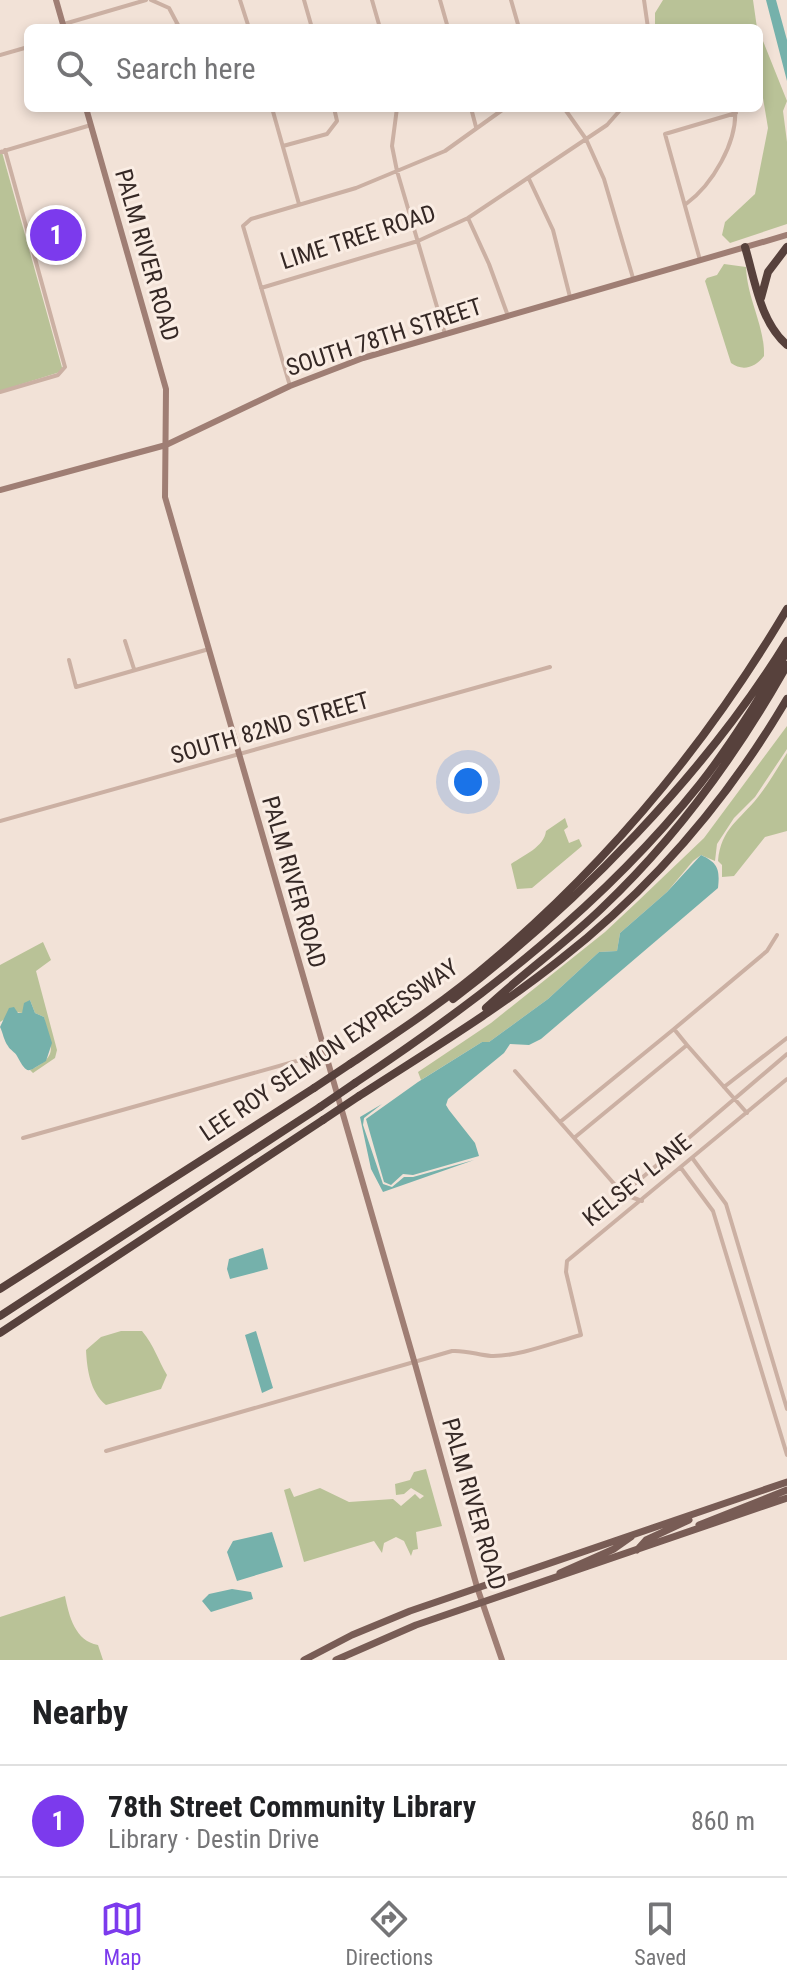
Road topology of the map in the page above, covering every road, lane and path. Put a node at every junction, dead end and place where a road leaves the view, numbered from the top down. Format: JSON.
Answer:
{"nodes":[{"id":1,"x":56,"y":0,"type":"edge"},
{"id":2,"x":149,"y":0,"type":"edge"},
{"id":3,"x":240,"y":0,"type":"edge"},
{"id":4,"x":304,"y":0,"type":"edge"},
{"id":5,"x":372,"y":0,"type":"edge"},
{"id":6,"x":440,"y":0,"type":"edge"},
{"id":7,"x":511,"y":0,"type":"edge"},
{"id":8,"x":644,"y":0,"type":"edge"},
{"id":9,"x":62,"y":24,"type":"edge"},
{"id":10,"x":70,"y":24,"type":"edge"},
{"id":11,"x":177,"y":24,"type":"edge"},
{"id":12,"x":248,"y":24,"type":"edge"},
{"id":13,"x":311,"y":24,"type":"edge"},
{"id":14,"x":379,"y":24,"type":"edge"},
{"id":15,"x":447,"y":24,"type":"edge"},
{"id":16,"x":518,"y":24,"type":"edge"},
{"id":17,"x":647,"y":24,"type":"edge"},
{"id":18,"x":24,"y":48,"type":"edge"},
{"id":19,"x":0,"y":55,"type":"edge"},
{"id":20,"x":87,"y":112,"type":"edge"},
{"id":21,"x":273,"y":112,"type":"edge"},
{"id":22,"x":335,"y":112,"type":"edge"},
{"id":23,"x":396,"y":112,"type":"edge"},
{"id":24,"x":472,"y":112,"type":"edge"},
{"id":25,"x":499,"y":112,"type":"edge"},
{"id":26,"x":567,"y":112,"type":"edge"},
{"id":27,"x":618,"y":112,"type":"edge"},
{"id":28,"x":732,"y":112,"type":"edge"},
{"id":29,"x":735,"y":112,"type":"edge"},
{"id":30,"x":91,"y":125,"type":"junction"},
{"id":31,"x":476,"y":127,"type":"junction"},
{"id":32,"x":586,"y":139,"type":"junction"},
{"id":33,"x":283,"y":146,"type":"junction"},
{"id":34,"x":2,"y":151,"type":"edge"},
{"id":35,"x":397,"y":171,"type":"junction"},
{"id":36,"x":529,"y":179,"type":"junction"},
{"id":37,"x":299,"y":204,"type":"junction"},
{"id":38,"x":686,"y":204,"type":"junction"},
{"id":39,"x":468,"y":218,"type":"junction"},
{"id":40,"x":787,"y":235,"type":"edge"},
{"id":41,"x":418,"y":241,"type":"junction"},
{"id":42,"x":745,"y":247,"type":"junction"},
{"id":43,"x":787,"y":247,"type":"edge"},
{"id":44,"x":700,"y":260,"type":"junction"},
{"id":45,"x":634,"y":280,"type":"junction"},
{"id":46,"x":261,"y":288,"type":"junction"},
{"id":47,"x":571,"y":298,"type":"junction"},
{"id":48,"x":761,"y":299,"type":"junction"},
{"id":49,"x":508,"y":316,"type":"junction"},
{"id":50,"x":445,"y":334,"type":"junction"},
{"id":51,"x":787,"y":345,"type":"edge"},
{"id":52,"x":290,"y":386,"type":"junction"},
{"id":53,"x":0,"y":392,"type":"edge"},
{"id":54,"x":166,"y":445,"type":"junction"},
{"id":55,"x":0,"y":490,"type":"edge"},
{"id":56,"x":787,"y":609,"type":"edge"},
{"id":57,"x":125,"y":641,"type":"dead end"},
{"id":58,"x":787,"y":641,"type":"edge"},
{"id":59,"x":209,"y":649,"type":"junction"},
{"id":60,"x":787,"y":651,"type":"edge"},
{"id":61,"x":69,"y":660,"type":"dead end"},
{"id":62,"x":787,"y":665,"type":"edge"},
{"id":63,"x":550,"y":667,"type":"dead end"},
{"id":64,"x":134,"y":670,"type":"junction"},
{"id":65,"x":787,"y":699,"type":"edge"},
{"id":66,"x":240,"y":756,"type":"junction"},
{"id":67,"x":0,"y":821,"type":"edge"},
{"id":68,"x":777,"y":935,"type":"dead end"},
{"id":69,"x":430,"y":1010,"type":"junction"},
{"id":70,"x":478,"y":1018,"type":"junction"},
{"id":71,"x":674,"y":1029,"type":"junction"},
{"id":72,"x":787,"y":1038,"type":"edge"},
{"id":73,"x":687,"y":1045,"type":"junction"},
{"id":74,"x":325,"y":1053,"type":"junction"},
{"id":75,"x":787,"y":1054,"type":"edge"},
{"id":76,"x":515,"y":1071,"type":"dead end"},
{"id":77,"x":787,"y":1079,"type":"edge"},
{"id":78,"x":724,"y":1087,"type":"junction"},
{"id":79,"x":734,"y":1099,"type":"junction"},
{"id":80,"x":747,"y":1113,"type":"junction"},
{"id":81,"x":560,"y":1122,"type":"junction"},
{"id":82,"x":23,"y":1138,"type":"dead end"},
{"id":83,"x":574,"y":1138,"type":"junction"},
{"id":84,"x":693,"y":1158,"type":"junction"},
{"id":85,"x":681,"y":1168,"type":"junction"},
{"id":86,"x":623,"y":1194,"type":"junction"},
{"id":87,"x":642,"y":1201,"type":"junction"},
{"id":88,"x":750,"y":1284,"type":"junction"},
{"id":89,"x":736,"y":1288,"type":"junction"},
{"id":90,"x":0,"y":1289,"type":"edge"},
{"id":91,"x":0,"y":1316,"type":"edge"},
{"id":92,"x":0,"y":1333,"type":"edge"},
{"id":93,"x":415,"y":1364,"type":"junction"},
{"id":94,"x":779,"y":1381,"type":"junction"},
{"id":95,"x":766,"y":1384,"type":"junction"},
{"id":96,"x":787,"y":1409,"type":"edge"},
{"id":97,"x":106,"y":1451,"type":"dead end"},
{"id":98,"x":787,"y":1455,"type":"edge"},
{"id":99,"x":787,"y":1482,"type":"edge"},
{"id":100,"x":787,"y":1490,"type":"edge"},
{"id":101,"x":787,"y":1498,"type":"edge"},
{"id":102,"x":725,"y":1504,"type":"junction"},
{"id":103,"x":687,"y":1533,"type":"junction"},
{"id":104,"x":633,"y":1535,"type":"junction"},
{"id":105,"x":637,"y":1550,"type":"junction"},
{"id":106,"x":548,"y":1581,"type":"junction"},
{"id":107,"x":477,"y":1587,"type":"junction"},
{"id":108,"x":482,"y":1602,"type":"junction"},
{"id":109,"x":304,"y":1660,"type":"edge"},
{"id":110,"x":336,"y":1660,"type":"edge"},
{"id":111,"x":502,"y":1660,"type":"edge"}],
"edges":[{"from":1,"to":9,"type":"street"},
{"from":2,"to":10,"type":"street"},
{"from":2,"to":11,"type":"street"},
{"from":3,"to":12,"type":"street"},
{"from":4,"to":13,"type":"street"},
{"from":5,"to":14,"type":"street"},
{"from":6,"to":15,"type":"street"},
{"from":7,"to":16,"type":"street"},
{"from":8,"to":17,"type":"street"},
{"from":18,"to":19,"type":"street"},
{"from":20,"to":30,"type":"street","name":"PALM RIVER ROAD"},
{"from":21,"to":33,"type":"street"},
{"from":22,"to":33,"type":"street"},
{"from":23,"to":35,"type":"street"},
{"from":24,"to":31,"type":"street"},
{"from":25,"to":31,"type":"street"},
{"from":26,"to":32,"type":"street"},
{"from":27,"to":32,"type":"street","name":"LIME TREE ROAD"},
{"from":28,"to":38,"type":"street"},
{"from":29,"to":38,"type":"street"},
{"from":30,"to":34,"type":"street"},
{"from":30,"to":54,"type":"street","name":"PALM RIVER ROAD"},
{"from":31,"to":35,"type":"street"},
{"from":32,"to":36,"type":"street","name":"LIME TREE ROAD"},
{"from":32,"to":45,"type":"street"},
{"from":33,"to":37,"type":"street"},
{"from":34,"to":53,"type":"street"},
{"from":35,"to":37,"type":"street"},
{"from":35,"to":41,"type":"street"},
{"from":36,"to":39,"type":"street","name":"LIME TREE ROAD"},
{"from":36,"to":47,"type":"street"},
{"from":37,"to":46,"type":"street"},
{"from":38,"to":44,"type":"street"},
{"from":39,"to":41,"type":"street","name":"LIME TREE ROAD"},
{"from":39,"to":49,"type":"street"},
{"from":40,"to":42,"type":"street","name":"SOUTH 78TH STREET"},
{"from":41,"to":46,"type":"street","name":"LIME TREE ROAD"},
{"from":41,"to":50,"type":"street"},
{"from":42,"to":44,"type":"street","name":"SOUTH 78TH STREET"},
{"from":42,"to":48,"type":"highway"},
{"from":43,"to":48,"type":"highway"},
{"from":44,"to":45,"type":"street","name":"SOUTH 78TH STREET"},
{"from":45,"to":47,"type":"street","name":"SOUTH 78TH STREET"},
{"from":46,"to":52,"type":"street"},
{"from":47,"to":49,"type":"street","name":"SOUTH 78TH STREET"},
{"from":48,"to":51,"type":"highway"},
{"from":49,"to":50,"type":"street","name":"SOUTH 78TH STREET"},
{"from":50,"to":52,"type":"street","name":"SOUTH 78TH STREET"},
{"from":52,"to":54,"type":"street","name":"SOUTH 78TH STREET"},
{"from":54,"to":55,"type":"street","name":"SOUTH 78TH STREET"},
{"from":54,"to":59,"type":"street","name":"PALM RIVER ROAD"},
{"from":56,"to":69,"type":"highway","name":"LEE ROY SELMON EXPRESSWAY"},
{"from":57,"to":64,"type":"street"},
{"from":58,"to":69,"type":"highway"},
{"from":59,"to":64,"type":"street"},
{"from":59,"to":66,"type":"street","name":"PALM RIVER ROAD"},
{"from":60,"to":91,"type":"highway","bridge":true},
{"from":61,"to":64,"type":"street"},
{"from":62,"to":70,"type":"highway"},
{"from":63,"to":66,"type":"street","name":"SOUTH 82ND STREET"},
{"from":65,"to":70,"type":"highway"},
{"from":66,"to":67,"type":"street","name":"SOUTH 82ND STREET"},
{"from":66,"to":74,"type":"street","name":"PALM RIVER ROAD"},
{"from":68,"to":71,"type":"street"},
{"from":69,"to":90,"type":"highway","name":"LEE ROY SELMON EXPRESSWAY","bridge":true},
{"from":70,"to":92,"type":"highway","bridge":true},
{"from":71,"to":73,"type":"street"},
{"from":71,"to":81,"type":"street"},
{"from":72,"to":78,"type":"street"},
{"from":73,"to":78,"type":"street"},
{"from":73,"to":83,"type":"street"},
{"from":74,"to":82,"type":"street"},
{"from":74,"to":93,"type":"street","name":"PALM RIVER ROAD"},
{"from":75,"to":79,"type":"street"},
{"from":76,"to":81,"type":"street"},
{"from":77,"to":80,"type":"street","name":"KELSEY LANE"},
{"from":78,"to":79,"type":"street"},
{"from":79,"to":80,"type":"street"},
{"from":79,"to":86,"type":"street"},
{"from":80,"to":84,"type":"street","name":"KELSEY LANE"},
{"from":81,"to":83,"type":"street"},
{"from":83,"to":86,"type":"street"},
{"from":84,"to":85,"type":"street","name":"KELSEY LANE"},
{"from":84,"to":88,"type":"street"},
{"from":85,"to":87,"type":"street","name":"KELSEY LANE"},
{"from":85,"to":89,"type":"street"},
{"from":86,"to":87,"type":"street"},
{"from":87,"to":93,"type":"street","name":"KELSEY LANE"},
{"from":88,"to":89,"type":"street"},
{"from":88,"to":94,"type":"street"},
{"from":89,"to":95,"type":"street"},
{"from":93,"to":97,"type":"street"},
{"from":93,"to":107,"type":"street","name":"PALM RIVER ROAD"},
{"from":94,"to":95,"type":"street"},
{"from":94,"to":96,"type":"street"},
{"from":95,"to":98,"type":"street"},
{"from":99,"to":102,"type":"main road"},
{"from":100,"to":103,"type":"main road"},
{"from":101,"to":103,"type":"main road"},
{"from":102,"to":104,"type":"main road"},
{"from":102,"to":105,"type":"main road"},
{"from":103,"to":105,"type":"main road"},
{"from":104,"to":106,"type":"main road"},
{"from":104,"to":107,"type":"main road"},
{"from":105,"to":106,"type":"main road"},
{"from":106,"to":108,"type":"main road"},
{"from":107,"to":108,"type":"street","name":"PALM RIVER ROAD"},
{"from":107,"to":109,"type":"main road"},
{"from":108,"to":110,"type":"main road"},
{"from":108,"to":111,"type":"street","name":"PALM RIVER ROAD"}]}
